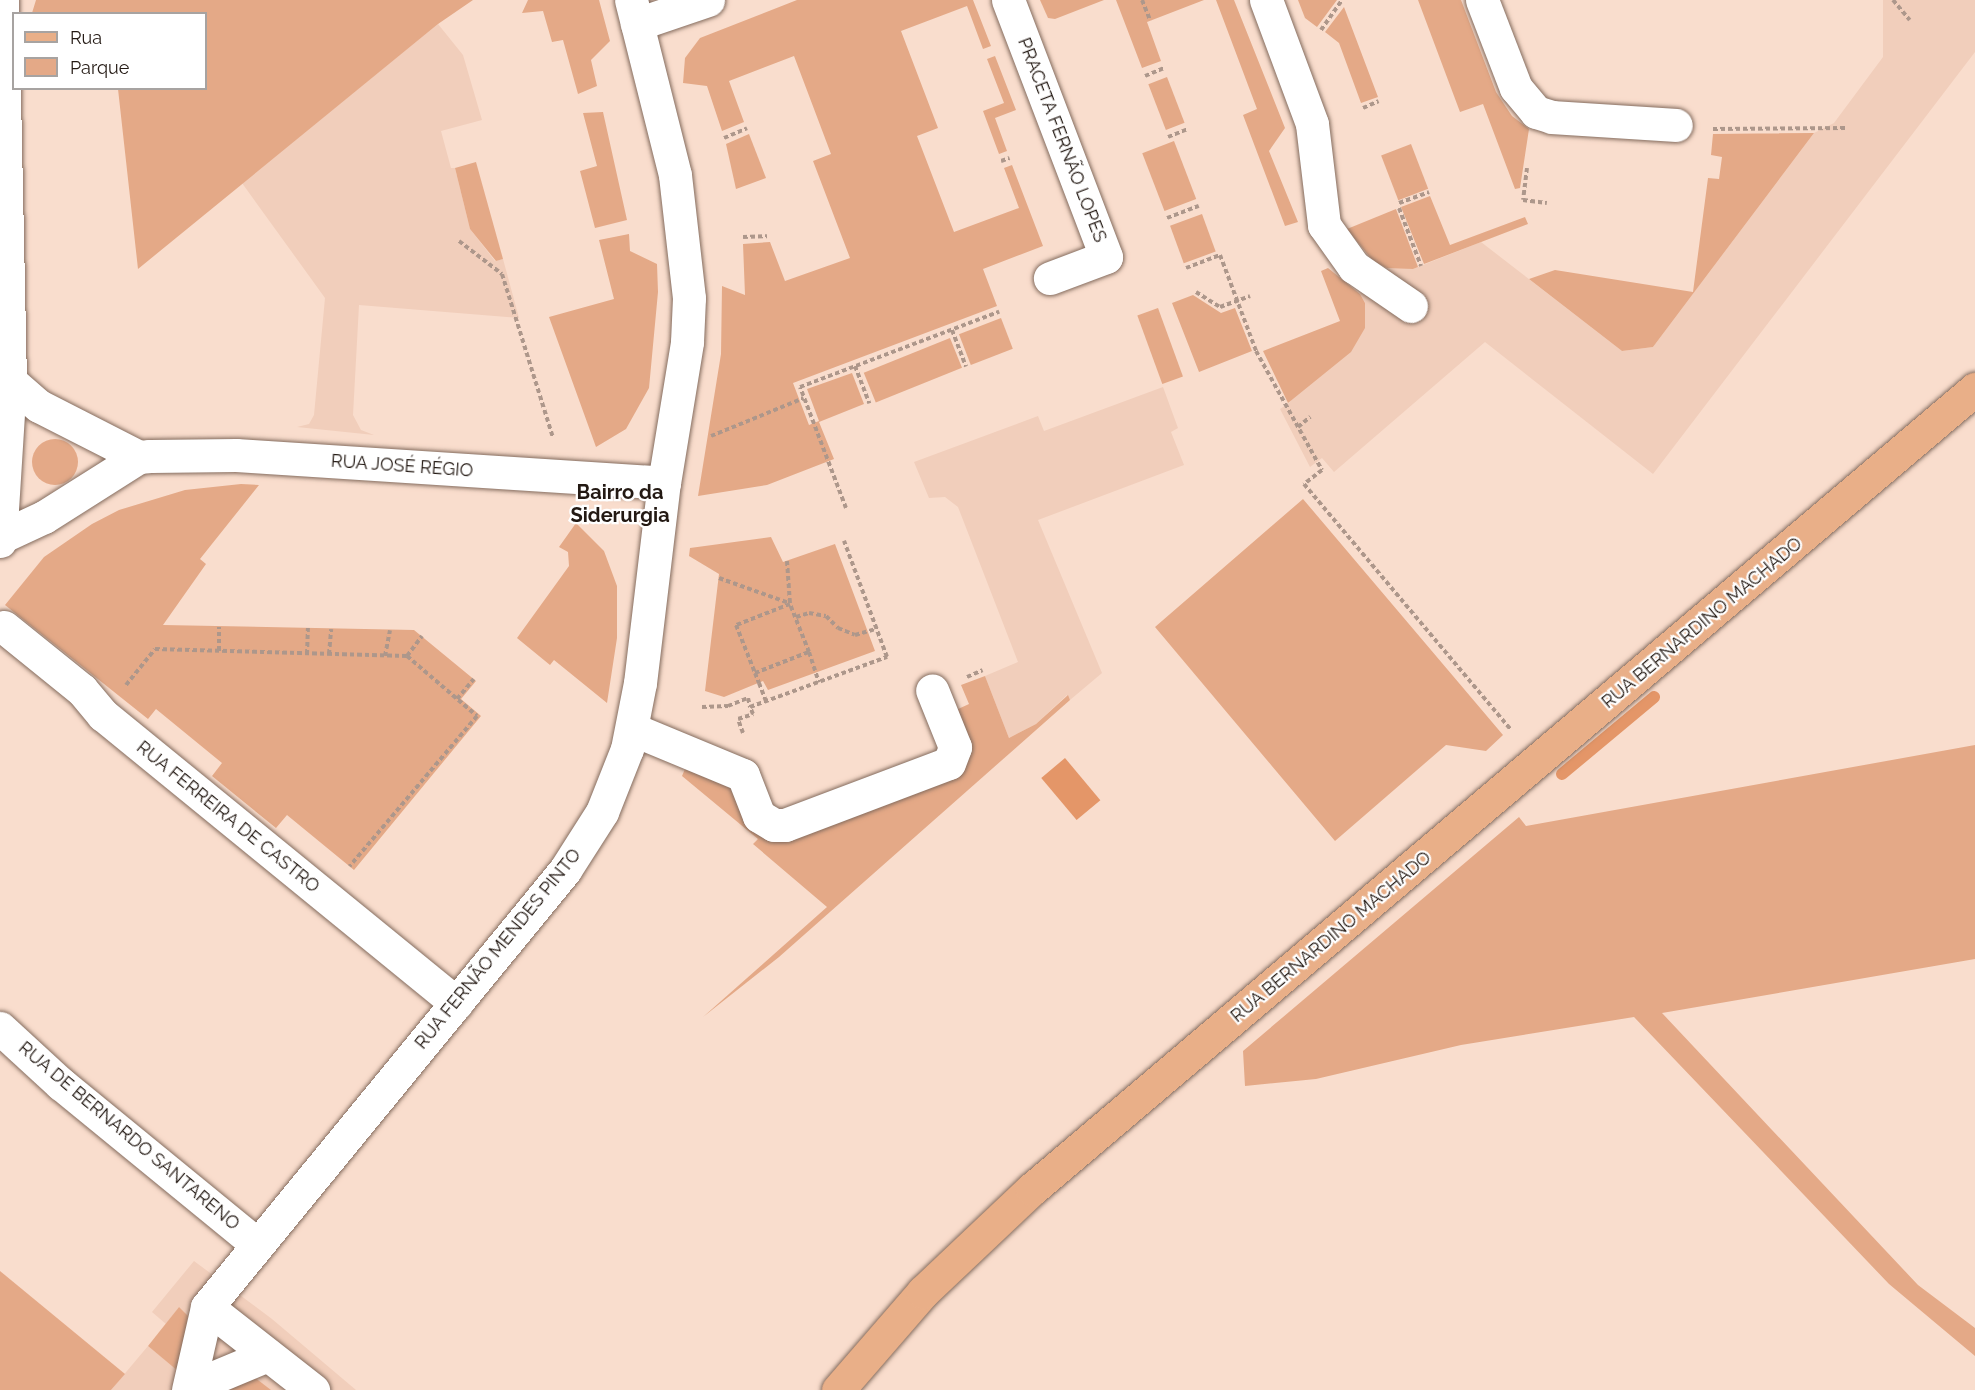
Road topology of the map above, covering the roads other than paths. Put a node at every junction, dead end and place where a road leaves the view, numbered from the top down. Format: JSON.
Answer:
{"nodes":[{"id":1,"x":2,"y":0,"type":"edge"},
{"id":2,"x":708,"y":0,"type":"edge"},
{"id":3,"x":1008,"y":0,"type":"edge"},
{"id":4,"x":1266,"y":0,"type":"edge"},
{"id":5,"x":1482,"y":0,"type":"edge"},
{"id":6,"x":634,"y":12,"type":"edge"},
{"id":7,"x":1676,"y":125,"type":"dead end"},
{"id":8,"x":1050,"y":278,"type":"dead end"},
{"id":9,"x":1412,"y":306,"type":"dead end"},
{"id":10,"x":10,"y":381,"type":"junction"},
{"id":11,"x":1975,"y":389,"type":"edge"},
{"id":12,"x":139,"y":458,"type":"junction"},
{"id":13,"x":664,"y":483,"type":"junction"},
{"id":14,"x":1,"y":538,"type":"edge"},
{"id":15,"x":4,"y":627,"type":"dead end"},
{"id":16,"x":932,"y":690,"type":"dead end"},
{"id":17,"x":632,"y":729,"type":"junction"},
{"id":18,"x":456,"y":1003,"type":"junction"},
{"id":19,"x":0,"y":1028,"type":"edge"},
{"id":20,"x":258,"y":1245,"type":"junction"},
{"id":21,"x":207,"y":1307,"type":"junction"},
{"id":22,"x":268,"y":1355,"type":"junction"},
{"id":23,"x":190,"y":1388,"type":"edge"},
{"id":24,"x":313,"y":1390,"type":"edge"},
{"id":25,"x":838,"y":1390,"type":"edge"}],
"edges":[{"from":1,"to":10,"type":"street"},
{"from":2,"to":6,"type":"street"},
{"from":3,"to":8,"type":"street","name":"PRACETA FERNÃO LOPES"},
{"from":4,"to":9,"type":"street"},
{"from":5,"to":7,"type":"street"},
{"from":6,"to":13,"type":"street","name":"RUA FERNÃO MENDES PINTO"},
{"from":10,"to":12,"type":"street","name":"RUA JOSÉ RÉGIO"},
{"from":10,"to":14,"type":"street"},
{"from":11,"to":25,"type":"main road","name":"RUA BERNARDINO MACHADO"},
{"from":12,"to":13,"type":"street","name":"RUA JOSÉ RÉGIO"},
{"from":12,"to":14,"type":"street","name":"RUA JOSÉ RÉGIO"},
{"from":13,"to":17,"type":"street","name":"RUA FERNÃO MENDES PINTO"},
{"from":15,"to":18,"type":"street","name":"RUA FERREIRA DE CASTRO"},
{"from":16,"to":17,"type":"street"},
{"from":17,"to":18,"type":"street","name":"RUA FERNÃO MENDES PINTO"},
{"from":18,"to":20,"type":"street","name":"RUA FERNÃO MENDES PINTO"},
{"from":19,"to":20,"type":"street","name":"RUA DE BERNARDO SANTARENO"},
{"from":20,"to":21,"type":"street","name":"RUA FERNÃO MENDES PINTO"},
{"from":21,"to":22,"type":"street"},
{"from":21,"to":23,"type":"street","name":"RUA FERNÃO MENDES PINTO"},
{"from":22,"to":23,"type":"street","name":"RUA FERNÃO MENDES PINTO"},
{"from":22,"to":24,"type":"street"}]}
